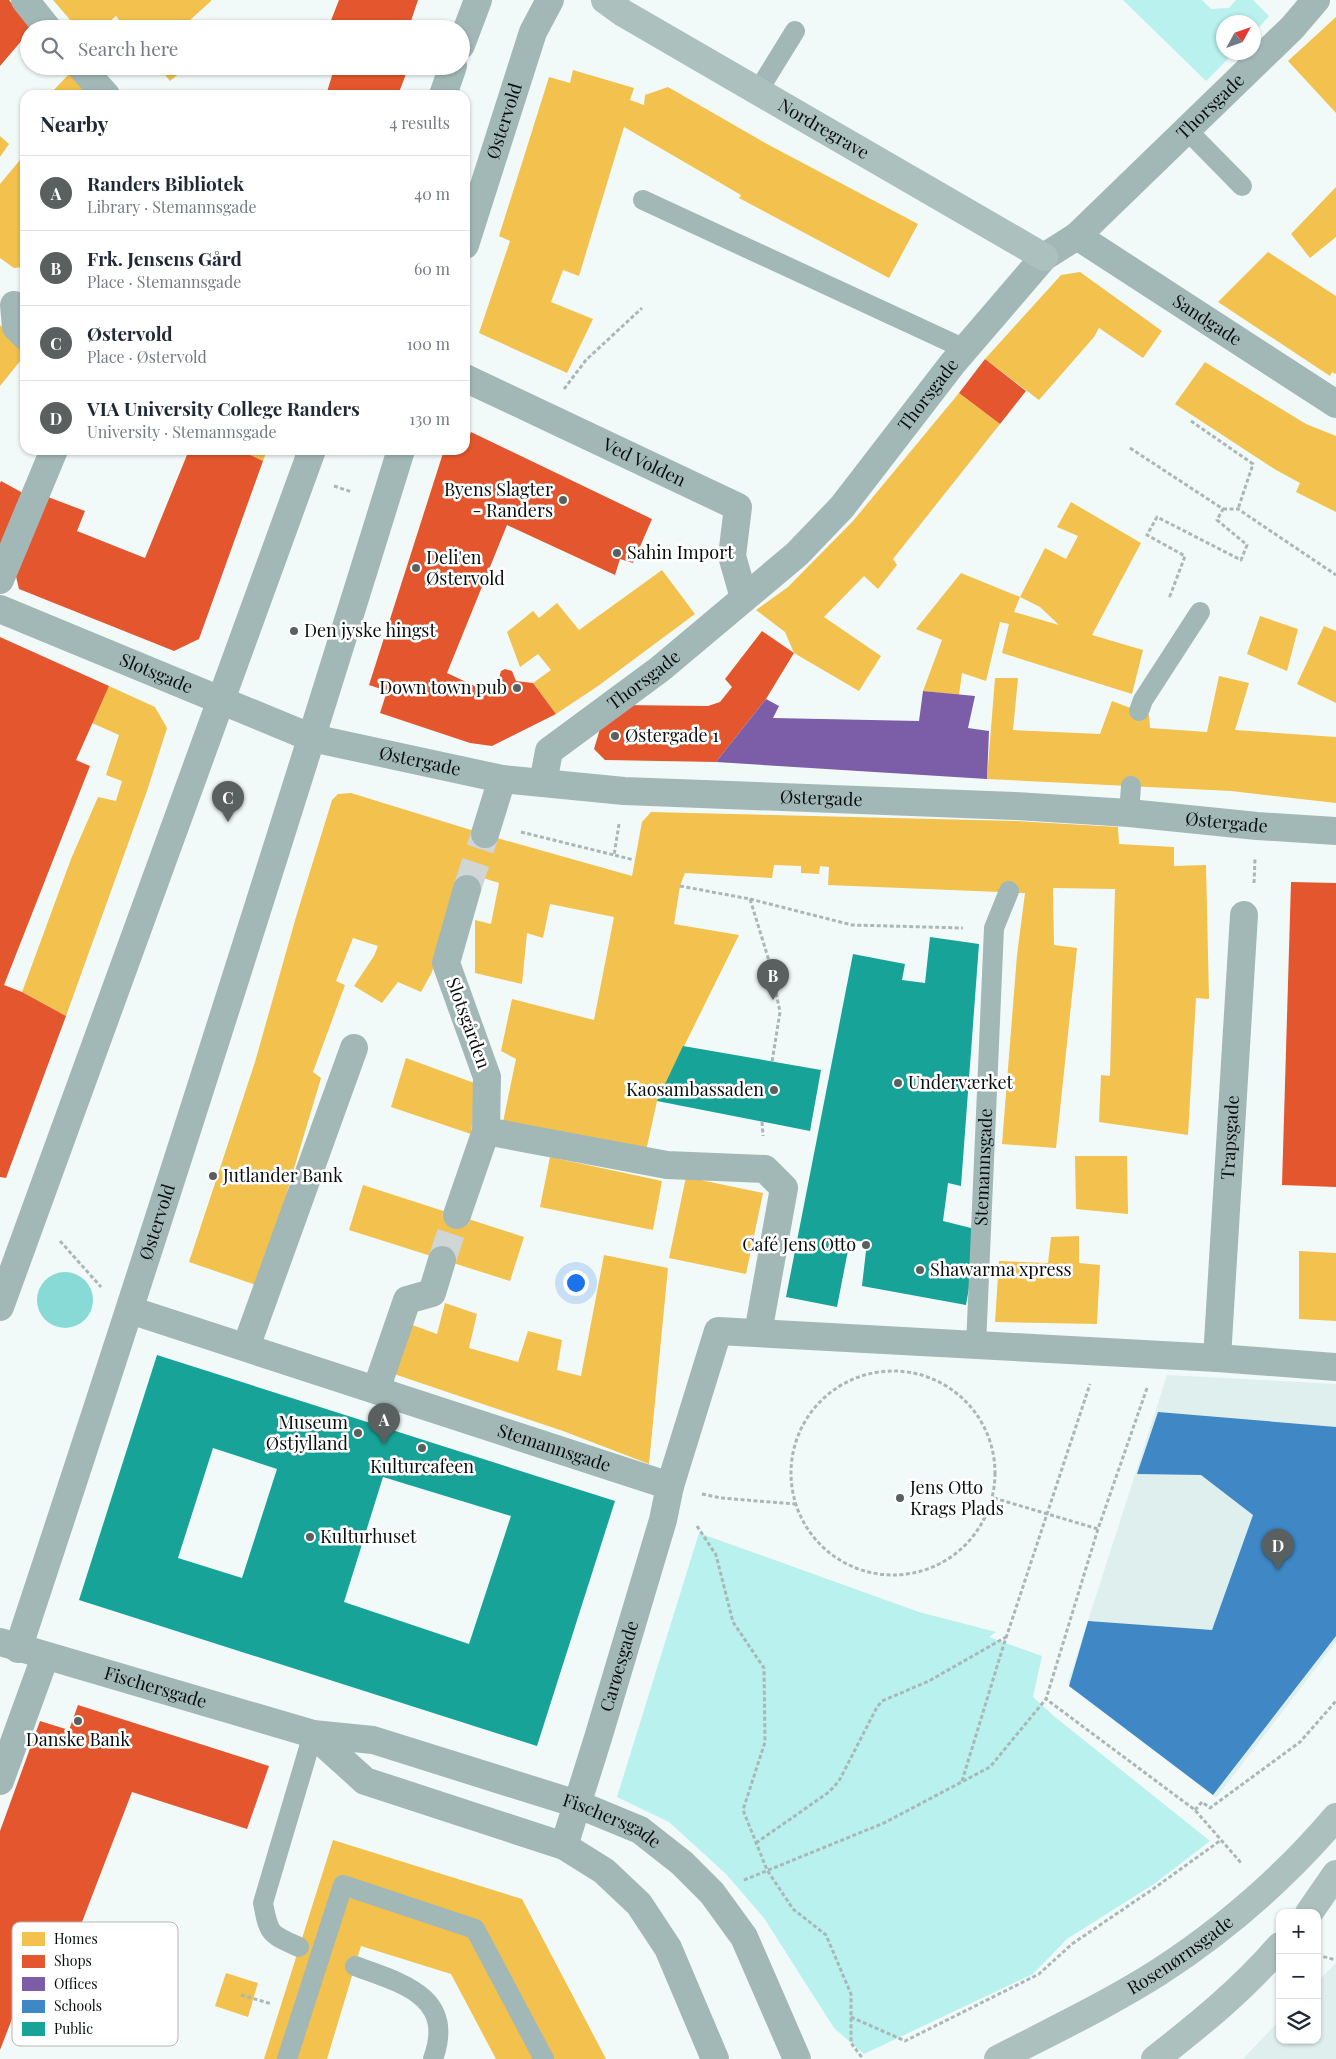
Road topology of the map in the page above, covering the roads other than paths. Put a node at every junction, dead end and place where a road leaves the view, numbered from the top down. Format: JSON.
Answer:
{"nodes":[{"id":1,"x":25,"y":0,"type":"edge"},
{"id":2,"x":478,"y":0,"type":"edge"},
{"id":3,"x":550,"y":0,"type":"edge"},
{"id":4,"x":604,"y":0,"type":"edge"},
{"id":5,"x":1316,"y":0,"type":"edge"},
{"id":6,"x":41,"y":20,"type":"edge"},
{"id":7,"x":470,"y":21,"type":"edge"},
{"id":8,"x":795,"y":31,"type":"dead end"},
{"id":9,"x":88,"y":75,"type":"edge"},
{"id":10,"x":451,"y":75,"type":"edge"},
{"id":11,"x":102,"y":90,"type":"edge"},
{"id":12,"x":445,"y":90,"type":"edge"},
{"id":13,"x":758,"y":91,"type":"junction"},
{"id":14,"x":1187,"y":130,"type":"junction"},
{"id":15,"x":1242,"y":186,"type":"dead end"},
{"id":16,"x":643,"y":200,"type":"dead end"},
{"id":17,"x":470,"y":229,"type":"edge"},
{"id":18,"x":1077,"y":236,"type":"junction"},
{"id":19,"x":1044,"y":257,"type":"junction"},
{"id":20,"x":13,"y":297,"type":"edge"},
{"id":21,"x":20,"y":331,"type":"edge"},
{"id":22,"x":965,"y":349,"type":"junction"},
{"id":23,"x":470,"y":380,"type":"edge"},
{"id":24,"x":1336,"y":404,"type":"edge"},
{"id":25,"x":52,"y":455,"type":"edge"},
{"id":26,"x":399,"y":455,"type":"edge"},
{"id":27,"x":307,"y":462,"type":"edge"},
{"id":28,"x":0,"y":580,"type":"edge"},
{"id":29,"x":744,"y":598,"type":"junction"},
{"id":30,"x":0,"y":609,"type":"edge"},
{"id":31,"x":1200,"y":612,"type":"road end"},
{"id":32,"x":221,"y":700,"type":"junction"},
{"id":33,"x":1140,"y":711,"type":"dead end"},
{"id":34,"x":312,"y":738,"type":"junction"},
{"id":35,"x":502,"y":779,"type":"junction"},
{"id":36,"x":543,"y":783,"type":"junction"},
{"id":37,"x":1131,"y":786,"type":"dead end"},
{"id":38,"x":1129,"y":813,"type":"junction"},
{"id":39,"x":487,"y":829,"type":"tunnel mouth"},
{"id":40,"x":1336,"y":831,"type":"edge"},
{"id":41,"x":467,"y":890,"type":"tunnel mouth"},
{"id":42,"x":1009,"y":891,"type":"dead end"},
{"id":43,"x":1244,"y":916,"type":"road end"},
{"id":44,"x":354,"y":1048,"type":"dead end"},
{"id":45,"x":486,"y":1131,"type":"junction"},
{"id":46,"x":457,"y":1215,"type":"tunnel mouth"},
{"id":47,"x":442,"y":1260,"type":"tunnel mouth"},
{"id":48,"x":0,"y":1307,"type":"edge"},
{"id":49,"x":130,"y":1310,"type":"junction"},
{"id":50,"x":758,"y":1333,"type":"junction"},
{"id":51,"x":976,"y":1346,"type":"junction"},
{"id":52,"x":246,"y":1347,"type":"junction"},
{"id":53,"x":1218,"y":1358,"type":"junction"},
{"id":54,"x":1336,"y":1367,"type":"edge"},
{"id":55,"x":376,"y":1390,"type":"junction"},
{"id":56,"x":670,"y":1486,"type":"junction"},
{"id":57,"x":9,"y":1646,"type":"edge"},
{"id":58,"x":45,"y":1656,"type":"junction"},
{"id":59,"x":313,"y":1734,"type":"junction"},
{"id":60,"x":0,"y":1781,"type":"edge"},
{"id":61,"x":577,"y":1804,"type":"junction"},
{"id":62,"x":1336,"y":1816,"type":"edge"},
{"id":63,"x":564,"y":1846,"type":"junction"},
{"id":64,"x":1336,"y":1874,"type":"edge"},
{"id":65,"x":1312,"y":1909,"type":"edge"},
{"id":66,"x":299,"y":1947,"type":"dead end"},
{"id":67,"x":1276,"y":1951,"type":"edge"},
{"id":68,"x":355,"y":1966,"type":"dead end"},
{"id":69,"x":287,"y":2059,"type":"edge"},
{"id":70,"x":433,"y":2059,"type":"edge"},
{"id":71,"x":544,"y":2059,"type":"edge"},
{"id":72,"x":715,"y":2059,"type":"edge"},
{"id":73,"x":797,"y":2059,"type":"edge"},
{"id":74,"x":998,"y":2059,"type":"edge"},
{"id":75,"x":1155,"y":2059,"type":"edge"}],
"edges":[{"from":1,"to":6,"type":"street"},
{"from":2,"to":7,"type":"street"},
{"from":3,"to":17,"type":"street","name":"Østervold"},
{"from":4,"to":13,"type":"main road","name":"Nordregrave"},
{"from":5,"to":14,"type":"street","name":"Thorsgade"},
{"from":8,"to":13,"type":"lane"},
{"from":9,"to":11,"type":"street"},
{"from":10,"to":12,"type":"street"},
{"from":13,"to":19,"type":"main road","name":"Nordregrave"},
{"from":14,"to":15,"type":"lane"},
{"from":14,"to":18,"type":"street","name":"Thorsgade"},
{"from":16,"to":22,"type":"lane"},
{"from":18,"to":19,"type":"street","name":"Thorsgade"},
{"from":18,"to":24,"type":"street","name":"Sandgade"},
{"from":19,"to":22,"type":"street","name":"Thorsgade"},
{"from":20,"to":21,"type":"street"},
{"from":22,"to":29,"type":"street","name":"Thorsgade"},
{"from":23,"to":29,"type":"street","name":"Ved Volden"},
{"from":25,"to":28,"type":"street"},
{"from":26,"to":34,"type":"street","name":"Østervold"},
{"from":27,"to":32,"type":"street"},
{"from":29,"to":36,"type":"street","name":"Thorsgade"},
{"from":30,"to":32,"type":"street","name":"Slotsgade"},
{"from":31,"to":33,"type":"lane"},
{"from":32,"to":34,"type":"street","name":"Slotsgade"},
{"from":32,"to":48,"type":"street"},
{"from":34,"to":35,"type":"street","name":"Østergade"},
{"from":34,"to":49,"type":"street","name":"Østervold"},
{"from":35,"to":36,"type":"street","name":"Østergade"},
{"from":35,"to":39,"type":"street"},
{"from":36,"to":38,"type":"street","name":"Østergade"},
{"from":37,"to":38,"type":"lane"},
{"from":38,"to":40,"type":"street","name":"Østergade"},
{"from":41,"to":45,"type":"street","name":"Slotsgården"},
{"from":42,"to":51,"type":"lane","name":"Stemannsgade"},
{"from":43,"to":53,"type":"street","name":"Trapsgade"},
{"from":44,"to":52,"type":"street"},
{"from":45,"to":46,"type":"street","name":"Slotsgården"},
{"from":45,"to":50,"type":"street"},
{"from":47,"to":55,"type":"street"},
{"from":49,"to":52,"type":"street","name":"Stemannsgade"},
{"from":49,"to":57,"type":"street","name":"Østervold"},
{"from":50,"to":51,"type":"street"},
{"from":50,"to":56,"type":"street"},
{"from":51,"to":53,"type":"street"},
{"from":52,"to":55,"type":"street","name":"Stemannsgade"},
{"from":53,"to":54,"type":"street"},
{"from":55,"to":56,"type":"street","name":"Stemannsgade"},
{"from":56,"to":61,"type":"street","name":"Carøesgade"},
{"from":57,"to":58,"type":"street","name":"Fischersgade"},
{"from":58,"to":59,"type":"street","name":"Fischersgade"},
{"from":58,"to":60,"type":"street"},
{"from":59,"to":61,"type":"street","name":"Fischersgade"},
{"from":59,"to":63,"type":"street","name":"Fischersgade"},
{"from":59,"to":66,"type":"lane"},
{"from":61,"to":63,"type":"street","name":"Carøesgade"},
{"from":61,"to":73,"type":"street","name":"Fischersgade"},
{"from":62,"to":74,"type":"main road","name":"Rosenørnsgade"},
{"from":63,"to":72,"type":"street","name":"Fischersgade"},
{"from":64,"to":65,"type":"main road"},
{"from":67,"to":75,"type":"main road"},
{"from":68,"to":70,"type":"lane"},
{"from":69,"to":71,"type":"lane"}]}
